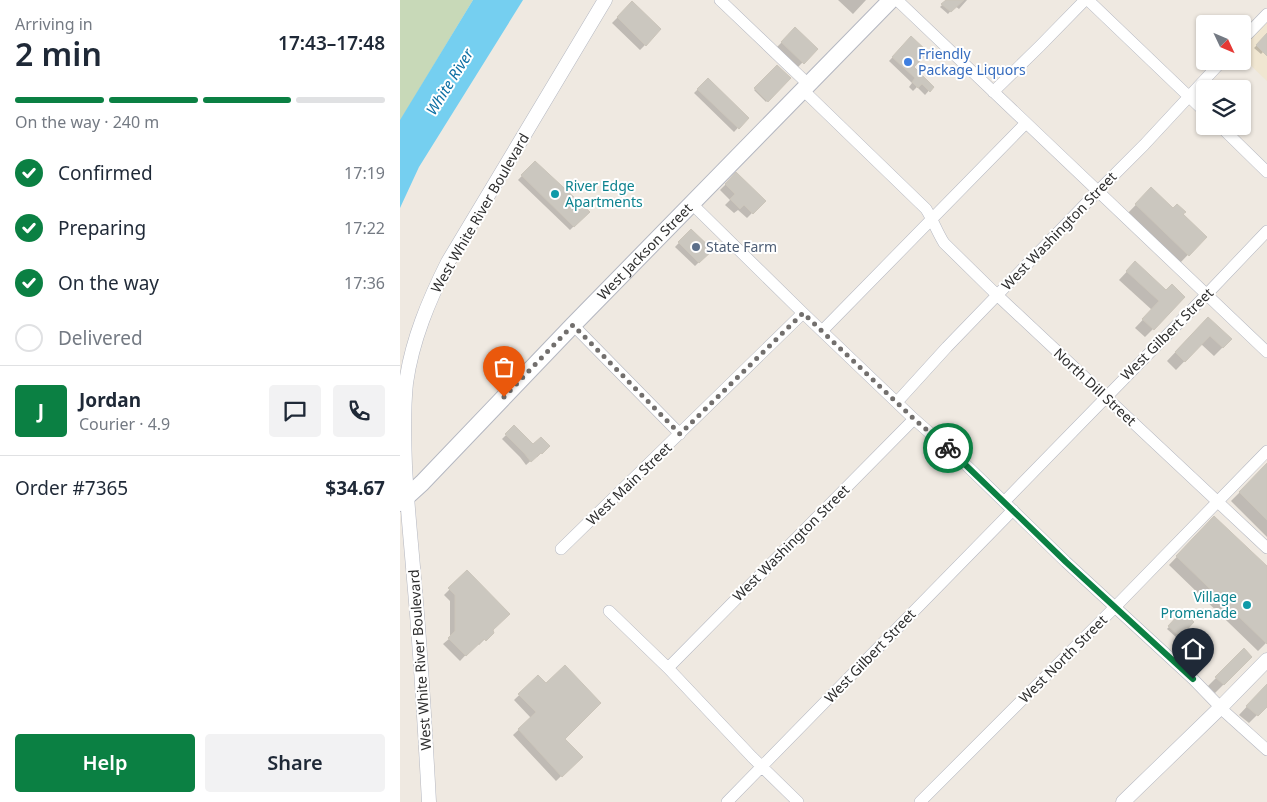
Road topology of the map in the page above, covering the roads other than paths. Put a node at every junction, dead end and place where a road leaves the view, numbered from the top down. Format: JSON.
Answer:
{"nodes":[{"id":1,"x":606,"y":0,"type":"edge"},
{"id":2,"x":720,"y":0,"type":"edge"},
{"id":3,"x":891,"y":0,"type":"edge"},
{"id":4,"x":897,"y":0,"type":"edge"},
{"id":5,"x":1086,"y":0,"type":"edge"},
{"id":6,"x":1267,"y":14,"type":"edge"},
{"id":7,"x":1251,"y":31,"type":"edge"},
{"id":8,"x":1214,"y":70,"type":"edge"},
{"id":9,"x":805,"y":87,"type":"junction"},
{"id":10,"x":993,"y":92,"type":"junction"},
{"id":11,"x":1190,"y":97,"type":"junction"},
{"id":12,"x":1196,"y":103,"type":"edge"},
{"id":13,"x":1026,"y":123,"type":"junction"},
{"id":14,"x":1229,"y":135,"type":"edge"},
{"id":15,"x":1267,"y":172,"type":"edge"},
{"id":16,"x":1098,"y":191,"type":"junction"},
{"id":17,"x":692,"y":204,"type":"junction"},
{"id":18,"x":932,"y":219,"type":"junction"},
{"id":19,"x":1267,"y":230,"type":"edge"},
{"id":20,"x":1207,"y":294,"type":"junction"},
{"id":21,"x":997,"y":295,"type":"junction"},
{"id":22,"x":803,"y":313,"type":"junction"},
{"id":23,"x":573,"y":325,"type":"junction"},
{"id":24,"x":822,"y":331,"type":"junction"},
{"id":25,"x":1267,"y":352,"type":"edge"},
{"id":26,"x":1106,"y":396,"type":"junction"},
{"id":27,"x":897,"y":402,"type":"junction"},
{"id":28,"x":914,"y":419,"type":"junction"},
{"id":29,"x":680,"y":434,"type":"junction"},
{"id":30,"x":1267,"y":451,"type":"edge"},
{"id":31,"x":404,"y":500,"type":"edge"},
{"id":32,"x":1218,"y":501,"type":"junction"},
{"id":33,"x":1008,"y":506,"type":"junction"},
{"id":34,"x":1267,"y":548,"type":"edge"},
{"id":35,"x":561,"y":550,"type":"dead end"},
{"id":36,"x":1116,"y":607,"type":"junction"},
{"id":37,"x":609,"y":610,"type":"dead end"},
{"id":38,"x":1267,"y":660,"type":"edge"},
{"id":39,"x":668,"y":668,"type":"junction"},
{"id":40,"x":1221,"y":707,"type":"junction"},
{"id":41,"x":1267,"y":750,"type":"edge"},
{"id":42,"x":762,"y":766,"type":"junction"},
{"id":43,"x":429,"y":802,"type":"edge"},
{"id":44,"x":727,"y":802,"type":"edge"},
{"id":45,"x":798,"y":802,"type":"edge"},
{"id":46,"x":920,"y":802,"type":"edge"},
{"id":47,"x":1123,"y":802,"type":"edge"}],
"edges":[{"from":1,"to":31,"type":"street","name":"West White River Boulevard"},
{"from":2,"to":9,"type":"street","name":"North Dill Street"},
{"from":3,"to":9,"type":"main road","name":"West Jackson Street"},
{"from":4,"to":10,"type":"street"},
{"from":5,"to":10,"type":"street"},
{"from":5,"to":11,"type":"street"},
{"from":6,"to":7,"type":"street"},
{"from":8,"to":11,"type":"street","name":"West Washington Street"},
{"from":9,"to":17,"type":"main road","name":"West Jackson Street"},
{"from":9,"to":18,"type":"street","name":"North Dill Street"},
{"from":10,"to":13,"type":"street"},
{"from":11,"to":12,"type":"street"},
{"from":11,"to":16,"type":"street","name":"West Washington Street"},
{"from":13,"to":16,"type":"street"},
{"from":13,"to":18,"type":"street"},
{"from":14,"to":15,"type":"street"},
{"from":16,"to":20,"type":"street"},
{"from":16,"to":21,"type":"street","name":"West Washington Street"},
{"from":17,"to":22,"type":"street"},
{"from":17,"to":23,"type":"main road","name":"West Jackson Street"},
{"from":18,"to":21,"type":"street","name":"North Dill Street"},
{"from":18,"to":24,"type":"street"},
{"from":19,"to":20,"type":"street","name":"West Gilbert Street"},
{"from":20,"to":25,"type":"street"},
{"from":20,"to":26,"type":"street","name":"West Gilbert Street"},
{"from":21,"to":26,"type":"street","name":"North Dill Street"},
{"from":21,"to":27,"type":"street","name":"West Washington Street"},
{"from":22,"to":24,"type":"street"},
{"from":22,"to":29,"type":"street","name":"West Main Street"},
{"from":23,"to":29,"type":"street"},
{"from":23,"to":31,"type":"main road","name":"West Jackson Street"},
{"from":24,"to":27,"type":"street"},
{"from":26,"to":32,"type":"street","name":"North Dill Street"},
{"from":26,"to":33,"type":"street","name":"West Gilbert Street"},
{"from":27,"to":28,"type":"street"},
{"from":28,"to":33,"type":"street"},
{"from":28,"to":39,"type":"street","name":"West Washington Street"},
{"from":29,"to":35,"type":"street","name":"West Main Street"},
{"from":30,"to":32,"type":"street","name":"West North Street"},
{"from":31,"to":43,"type":"street","name":"West White River Boulevard"},
{"from":32,"to":34,"type":"street","name":"North Dill Street"},
{"from":32,"to":36,"type":"street","name":"West North Street"},
{"from":33,"to":36,"type":"street"},
{"from":33,"to":42,"type":"street","name":"West Gilbert Street"},
{"from":36,"to":40,"type":"street"},
{"from":36,"to":46,"type":"street","name":"West North Street"},
{"from":37,"to":39,"type":"street"},
{"from":38,"to":40,"type":"street"},
{"from":39,"to":42,"type":"street"},
{"from":40,"to":41,"type":"street"},
{"from":40,"to":47,"type":"street"},
{"from":42,"to":44,"type":"street","name":"West Gilbert Street"},
{"from":42,"to":45,"type":"street"}]}
